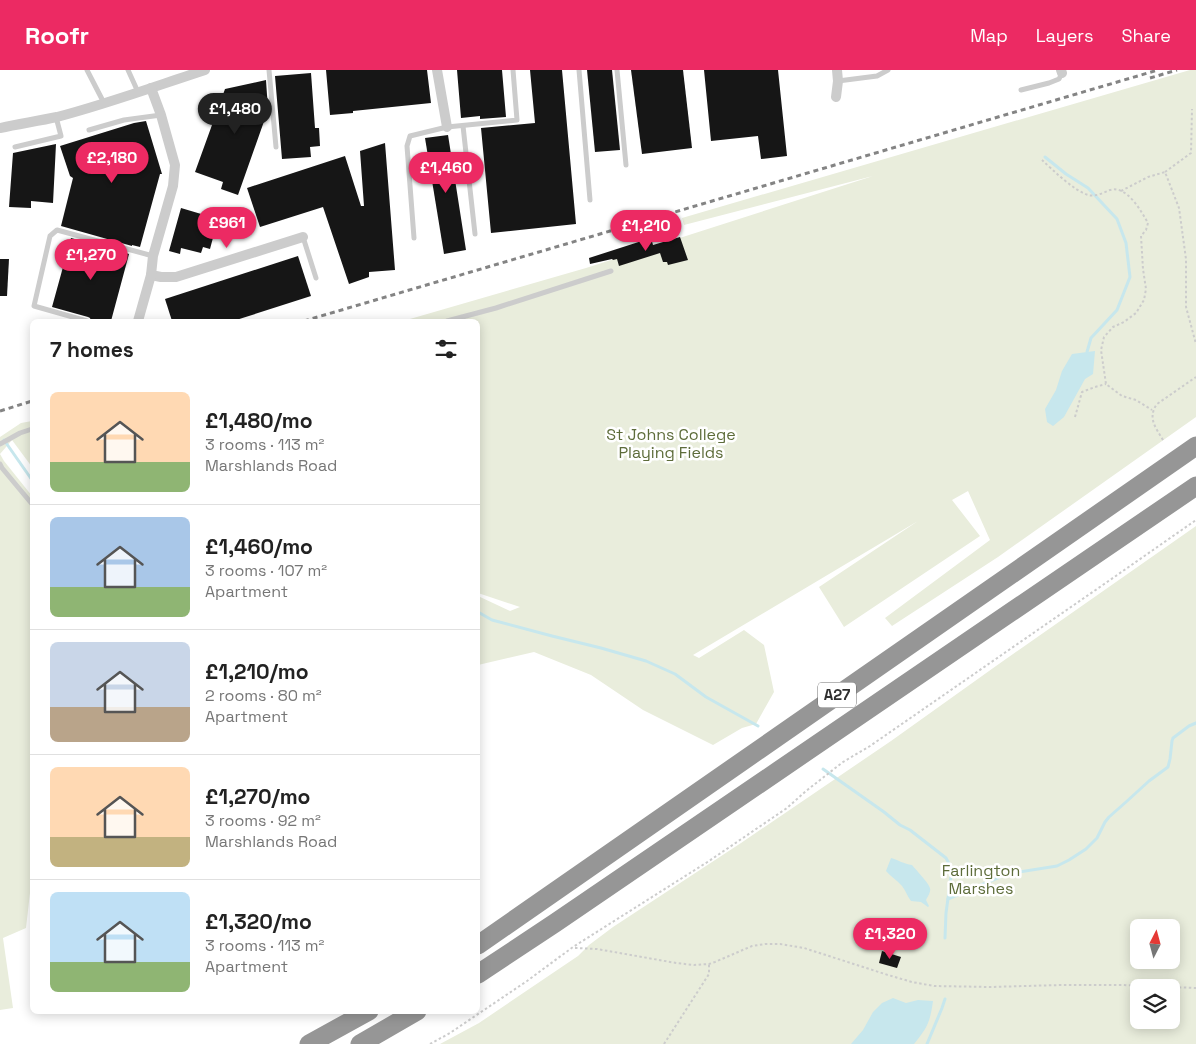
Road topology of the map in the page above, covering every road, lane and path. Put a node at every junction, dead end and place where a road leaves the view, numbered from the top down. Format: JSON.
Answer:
{"nodes":[{"id":1,"x":87,"y":70,"type":"edge"},
{"id":2,"x":128,"y":70,"type":"edge"},
{"id":3,"x":270,"y":70,"type":"edge"},
{"id":4,"x":437,"y":70,"type":"edge"},
{"id":5,"x":513,"y":70,"type":"edge"},
{"id":6,"x":579,"y":70,"type":"edge"},
{"id":7,"x":616,"y":70,"type":"edge"},
{"id":8,"x":888,"y":70,"type":"edge"},
{"id":9,"x":200,"y":71,"type":"edge"},
{"id":10,"x":1061,"y":72,"type":"edge"},
{"id":11,"x":838,"y":75,"type":"edge"},
{"id":12,"x":152,"y":88,"type":"junction"},
{"id":13,"x":1021,"y":90,"type":"dead end"},
{"id":14,"x":138,"y":93,"type":"junction"},
{"id":15,"x":836,"y":97,"type":"dead end"},
{"id":16,"x":104,"y":104,"type":"junction"},
{"id":17,"x":1192,"y":109,"type":"dead end"},
{"id":18,"x":161,"y":115,"type":"junction"},
{"id":19,"x":56,"y":117,"type":"junction"},
{"id":20,"x":463,"y":126,"type":"junction"},
{"id":21,"x":447,"y":127,"type":"junction"},
{"id":22,"x":0,"y":128,"type":"edge"},
{"id":23,"x":89,"y":130,"type":"dead end"},
{"id":24,"x":15,"y":147,"type":"dead end"},
{"id":25,"x":276,"y":147,"type":"dead end"},
{"id":26,"x":1042,"y":160,"type":"dead end"},
{"id":27,"x":626,"y":165,"type":"dead end"},
{"id":28,"x":1165,"y":172,"type":"junction"},
{"id":29,"x":1121,"y":190,"type":"junction"},
{"id":30,"x":590,"y":200,"type":"dead end"},
{"id":31,"x":475,"y":234,"type":"dead end"},
{"id":32,"x":303,"y":237,"type":"joint"},
{"id":33,"x":414,"y":238,"type":"dead end"},
{"id":34,"x":153,"y":256,"type":"junction"},
{"id":35,"x":611,"y":271,"type":"dead end"},
{"id":36,"x":151,"y":275,"type":"junction"},
{"id":37,"x":316,"y":278,"type":"dead end"},
{"id":38,"x":80,"y":319,"type":"edge"},
{"id":39,"x":139,"y":319,"type":"edge"},
{"id":40,"x":455,"y":319,"type":"edge"},
{"id":41,"x":1196,"y":344,"type":"edge"},
{"id":42,"x":1196,"y":377,"type":"edge"},
{"id":43,"x":1106,"y":384,"type":"junction"},
{"id":44,"x":1152,"y":410,"type":"junction"},
{"id":45,"x":1075,"y":417,"type":"dead end"},
{"id":46,"x":30,"y":430,"type":"edge"},
{"id":47,"x":1163,"y":440,"type":"dead end"},
{"id":48,"x":0,"y":444,"type":"edge"},
{"id":49,"x":1196,"y":446,"type":"edge"},
{"id":50,"x":0,"y":464,"type":"edge"},
{"id":51,"x":1196,"y":486,"type":"edge"},
{"id":52,"x":30,"y":502,"type":"edge"},
{"id":53,"x":1196,"y":520,"type":"edge"},
{"id":54,"x":480,"y":943,"type":"edge"},
{"id":55,"x":573,"y":948,"type":"junction"},
{"id":56,"x":709,"y":964,"type":"junction"},
{"id":57,"x":480,"y":973,"type":"edge"},
{"id":58,"x":1196,"y":988,"type":"edge"},
{"id":59,"x":480,"y":1012,"type":"edge"},
{"id":60,"x":364,"y":1014,"type":"edge"},
{"id":61,"x":412,"y":1014,"type":"edge"},
{"id":62,"x":477,"y":1014,"type":"edge"},
{"id":63,"x":309,"y":1044,"type":"edge"},
{"id":64,"x":360,"y":1044,"type":"edge"},
{"id":65,"x":430,"y":1044,"type":"edge"},
{"id":66,"x":664,"y":1044,"type":"edge"}],
"edges":[{"from":1,"to":16,"type":"lane"},
{"from":2,"to":14,"type":"lane"},
{"from":3,"to":25,"type":"lane"},
{"from":4,"to":21,"type":"street"},
{"from":5,"to":20,"type":"lane"},
{"from":6,"to":30,"type":"lane"},
{"from":7,"to":27,"type":"lane"},
{"from":8,"to":11,"type":"lane"},
{"from":9,"to":12,"type":"street"},
{"from":10,"to":13,"type":"lane"},
{"from":11,"to":15,"type":"street"},
{"from":12,"to":14,"type":"street"},
{"from":12,"to":18,"type":"street"},
{"from":14,"to":16,"type":"street"},
{"from":16,"to":19,"type":"street"},
{"from":17,"to":28,"type":"path"},
{"from":18,"to":23,"type":"lane"},
{"from":18,"to":34,"type":"street"},
{"from":19,"to":22,"type":"street"},
{"from":19,"to":24,"type":"lane"},
{"from":20,"to":21,"type":"lane"},
{"from":20,"to":31,"type":"lane"},
{"from":21,"to":33,"type":"lane"},
{"from":26,"to":29,"type":"path"},
{"from":28,"to":29,"type":"path"},
{"from":28,"to":41,"type":"path"},
{"from":29,"to":43,"type":"path"},
{"from":32,"to":36,"type":"street"},
{"from":32,"to":37,"type":"lane"},
{"from":34,"to":36,"type":"street"},
{"from":34,"to":38,"type":"lane"},
{"from":35,"to":40,"type":"lane"},
{"from":36,"to":39,"type":"street"},
{"from":42,"to":44,"type":"path"},
{"from":43,"to":44,"type":"path"},
{"from":43,"to":45,"type":"path"},
{"from":44,"to":47,"type":"path"},
{"from":46,"to":48,"type":"lane"},
{"from":49,"to":54,"type":"highway","number":"A27"},
{"from":50,"to":52,"type":"lane"},
{"from":51,"to":57,"type":"highway","number":"A27"},
{"from":53,"to":55,"type":"path"},
{"from":55,"to":56,"type":"path"},
{"from":55,"to":59,"type":"path"},
{"from":56,"to":58,"type":"path"},
{"from":56,"to":66,"type":"path"},
{"from":60,"to":63,"type":"highway"},
{"from":61,"to":64,"type":"highway"},
{"from":62,"to":65,"type":"path"}]}
